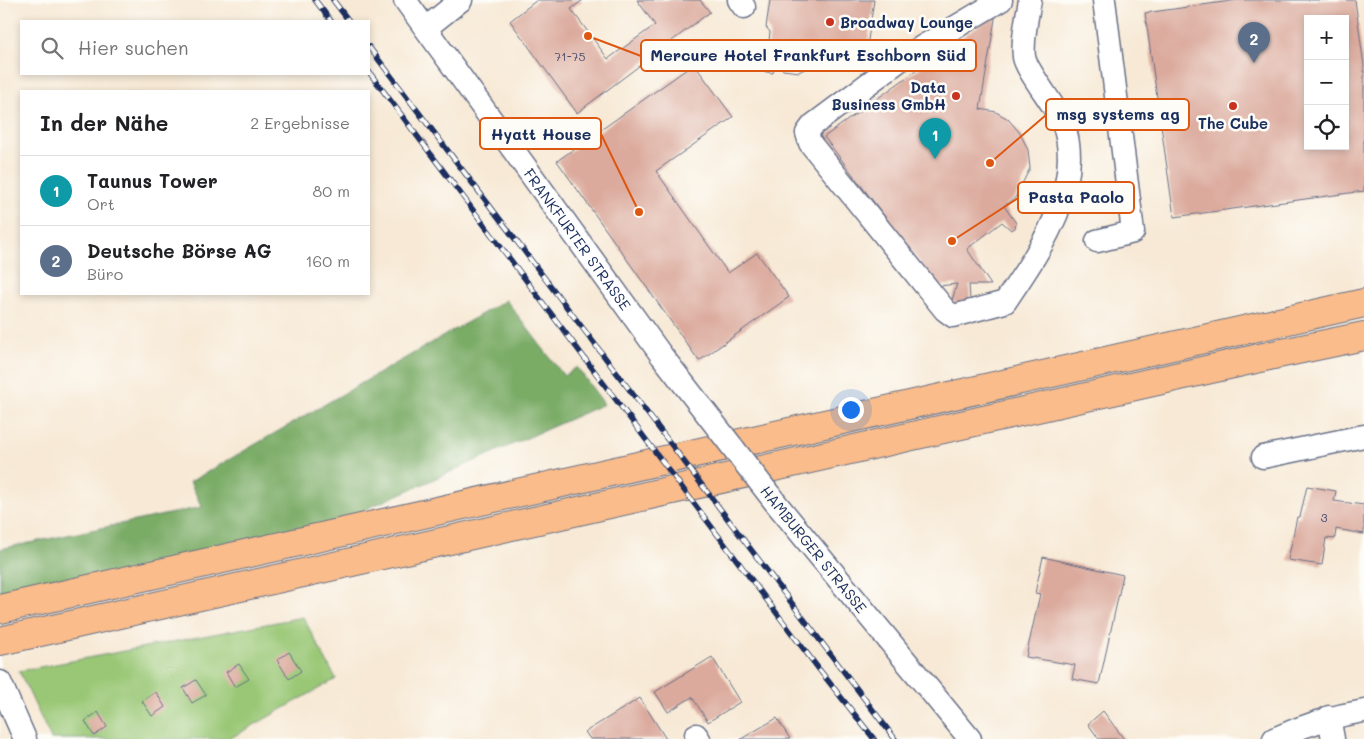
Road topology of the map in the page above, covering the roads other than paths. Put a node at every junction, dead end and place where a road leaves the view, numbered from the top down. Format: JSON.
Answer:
{"nodes":[{"id":1,"x":405,"y":0,"type":"edge"},
{"id":2,"x":461,"y":0,"type":"edge"},
{"id":3,"x":1001,"y":0,"type":"edge"},
{"id":4,"x":1030,"y":0,"type":"edge"},
{"id":5,"x":1104,"y":0,"type":"edge"},
{"id":6,"x":426,"y":28,"type":"junction"},
{"id":7,"x":1097,"y":241,"type":"dead end"},
{"id":8,"x":1364,"y":303,"type":"edge"},
{"id":9,"x":1364,"y":336,"type":"edge"},
{"id":10,"x":662,"y":356,"type":"joint"},
{"id":11,"x":1364,"y":436,"type":"edge"},
{"id":12,"x":1263,"y":457,"type":"dead end"},
{"id":13,"x":0,"y":609,"type":"edge"},
{"id":14,"x":0,"y":641,"type":"edge"},
{"id":15,"x":4,"y":691,"type":"edge"},
{"id":16,"x":1364,"y":711,"type":"edge"},
{"id":17,"x":1329,"y":717,"type":"junction"},
{"id":18,"x":25,"y":739,"type":"edge"},
{"id":19,"x":970,"y":739,"type":"edge"},
{"id":20,"x":1274,"y":739,"type":"edge"},
{"id":21,"x":1333,"y":739,"type":"edge"}],
"edges":[{"from":1,"to":6,"type":"street","name":"FRANKFURTER STRASSE"},
{"from":2,"to":6,"type":"street"},
{"from":3,"to":4,"type":"street"},
{"from":5,"to":7,"type":"street"},
{"from":6,"to":10,"type":"street","name":"FRANKFURTER STRASSE"},
{"from":8,"to":13,"type":"highway"},
{"from":9,"to":14,"type":"highway"},
{"from":10,"to":19,"type":"street","name":"HAMBURGER STRASSE","bridge":true},
{"from":11,"to":12,"type":"street"},
{"from":15,"to":18,"type":"street"},
{"from":16,"to":17,"type":"street"},
{"from":17,"to":20,"type":"street"},
{"from":17,"to":21,"type":"street"}]}
